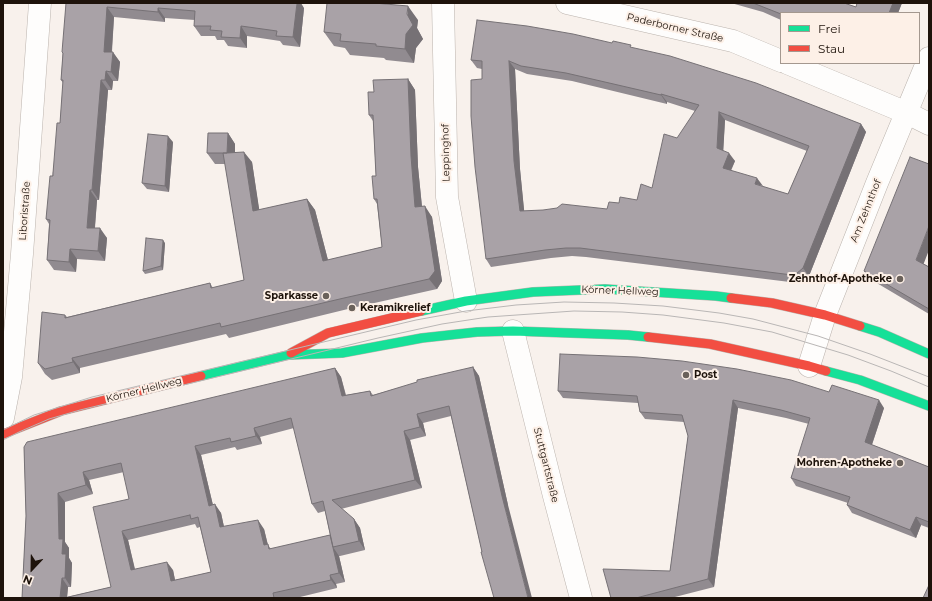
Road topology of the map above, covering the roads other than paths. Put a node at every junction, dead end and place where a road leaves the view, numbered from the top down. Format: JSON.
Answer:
{"nodes":[{"id":1,"x":40,"y":3,"type":"edge"},
{"id":2,"x":443,"y":3,"type":"edge"},
{"id":3,"x":567,"y":3,"type":"edge"},
{"id":4,"x":929,"y":58,"type":"edge"},
{"id":5,"x":780,"y":61,"type":"edge"},
{"id":6,"x":789,"y":64,"type":"edge"},
{"id":7,"x":907,"y":113,"type":"junction"},
{"id":8,"x":929,"y":124,"type":"edge"},
{"id":9,"x":466,"y":301,"type":"junction"},
{"id":10,"x":825,"y":315,"type":"junction"},
{"id":11,"x":513,"y":331,"type":"junction"},
{"id":12,"x":929,"y":354,"type":"edge"},
{"id":13,"x":288,"y":355,"type":"junction"},
{"id":14,"x":809,"y":366,"type":"junction"},
{"id":15,"x":929,"y":406,"type":"edge"},
{"id":16,"x":3,"y":418,"type":"edge"},
{"id":17,"x":3,"y":434,"type":"edge"},
{"id":18,"x":581,"y":598,"type":"edge"}],
"edges":[{"from":1,"to":16,"type":"street","name":"Liboristraße"},
{"from":2,"to":9,"type":"street","name":"Leppinghof"},
{"from":3,"to":5,"type":"street","name":"Paderborner Straße"},
{"from":4,"to":7,"type":"street","name":"Am Zehnthof"},
{"from":6,"to":7,"type":"street"},
{"from":7,"to":8,"type":"street"},
{"from":7,"to":10,"type":"street","name":"Am Zehnthof"},
{"from":9,"to":10,"type":"main road","name":"Körner Hellweg"},
{"from":9,"to":13,"type":"main road","name":"Körner Hellweg"},
{"from":10,"to":12,"type":"main road","name":"Körner Hellweg"},
{"from":10,"to":14,"type":"street","name":"Am Zehnthof"},
{"from":11,"to":13,"type":"main road","name":"Körner Hellweg"},
{"from":11,"to":14,"type":"main road","name":"Körner Hellweg"},
{"from":11,"to":18,"type":"street","name":"Stuttgartstraße"},
{"from":13,"to":17,"type":"main road","name":"Körner Hellweg"},
{"from":14,"to":15,"type":"main road","name":"Körner Hellweg"}]}
